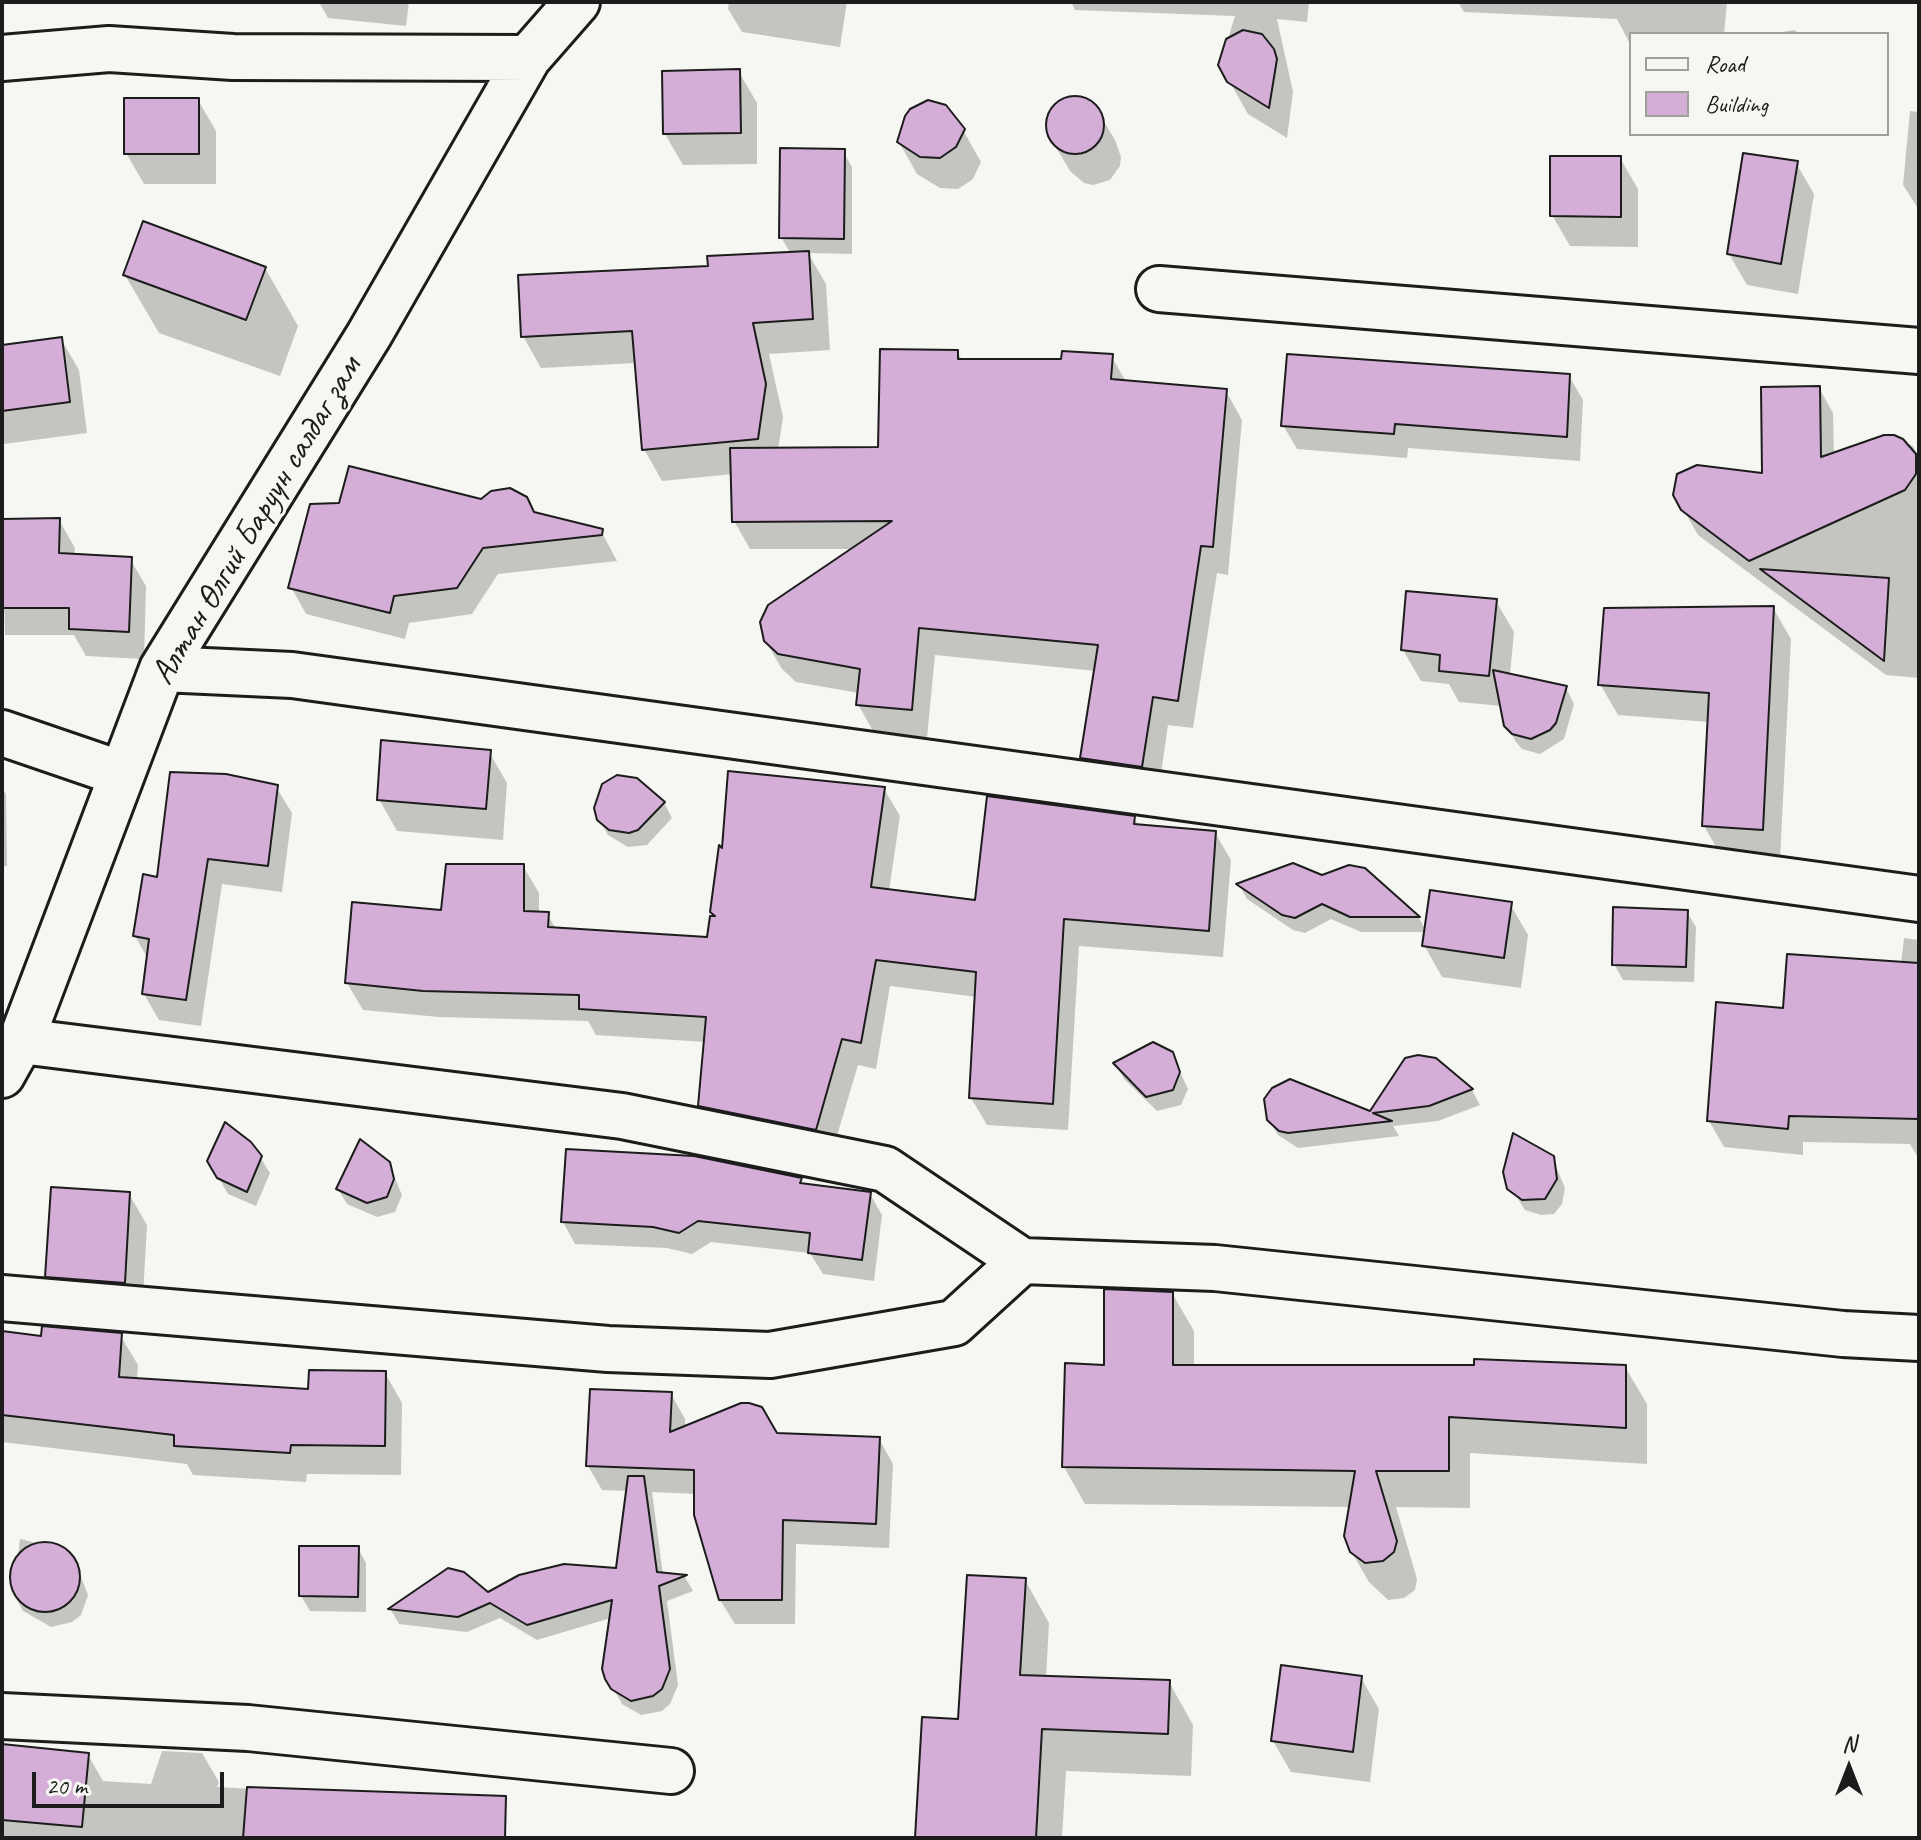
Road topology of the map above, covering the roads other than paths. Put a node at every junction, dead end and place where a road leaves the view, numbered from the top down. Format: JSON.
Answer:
{"nodes":[{"id":1,"x":577,"y":2,"type":"edge"},
{"id":2,"x":2,"y":58,"type":"edge"},
{"id":3,"x":528,"y":58,"type":"junction"},
{"id":4,"x":1159,"y":289,"type":"dead end"},
{"id":5,"x":1919,"y":351,"type":"edge"},
{"id":6,"x":162,"y":669,"type":"junction"},
{"id":7,"x":2,"y":733,"type":"edge"},
{"id":8,"x":122,"y":774,"type":"junction"},
{"id":9,"x":1919,"y":899,"type":"edge"},
{"id":10,"x":11,"y":1058,"type":"edge"},
{"id":11,"x":1022,"y":1261,"type":"junction"},
{"id":12,"x":2,"y":1298,"type":"edge"},
{"id":13,"x":1919,"y":1338,"type":"edge"},
{"id":14,"x":2,"y":1716,"type":"edge"},
{"id":15,"x":671,"y":1771,"type":"dead end"}],
"edges":[{"from":1,"to":3,"type":"street","name":"Алтан Өлгий Баруун салдаг зам"},
{"from":2,"to":3,"type":"street"},
{"from":3,"to":6,"type":"street","name":"Алтан Өлгий Баруун салдаг зам"},
{"from":4,"to":5,"type":"street"},
{"from":6,"to":8,"type":"street","name":"Алтан Өлгий Баруун салдаг зам"},
{"from":6,"to":9,"type":"street"},
{"from":7,"to":8,"type":"street"},
{"from":8,"to":10,"type":"street","name":"Алтан Өлгий Баруун салдаг зам"},
{"from":10,"to":11,"type":"street"},
{"from":11,"to":12,"type":"street"},
{"from":11,"to":13,"type":"street"},
{"from":14,"to":15,"type":"street"}]}
